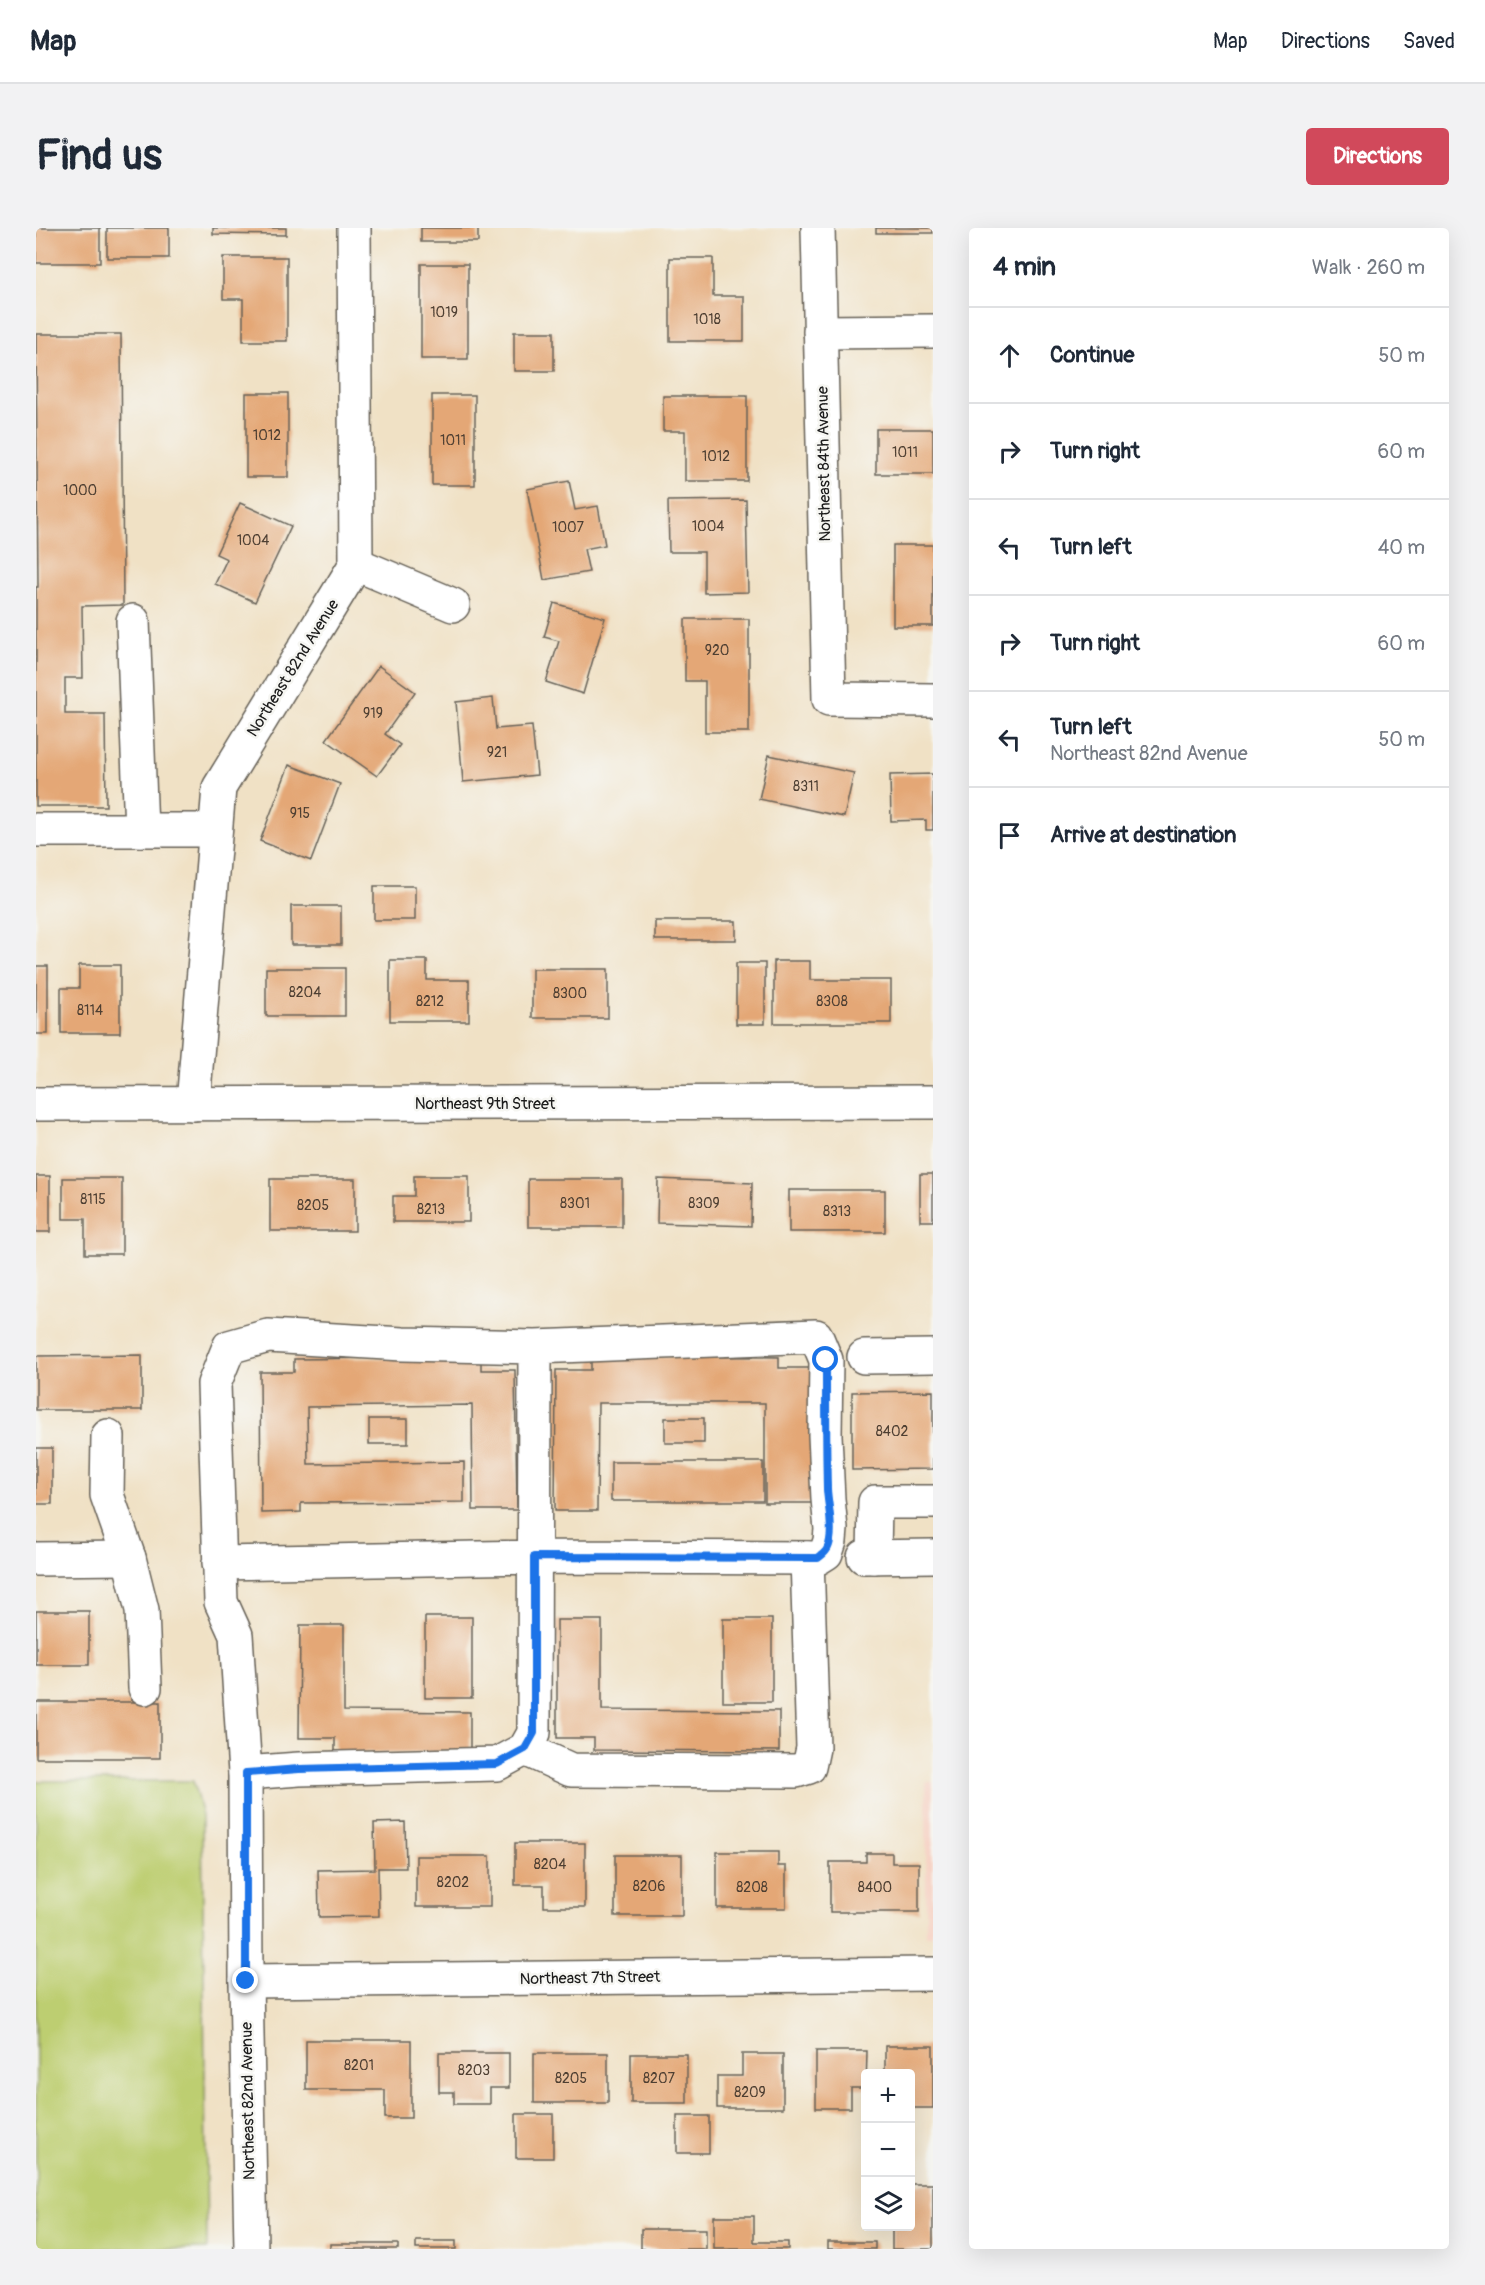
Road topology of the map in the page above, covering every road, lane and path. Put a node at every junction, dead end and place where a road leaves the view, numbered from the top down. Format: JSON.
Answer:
{"nodes":[{"id":1,"x":354,"y":228,"type":"edge"},
{"id":2,"x":818,"y":228,"type":"edge"},
{"id":3,"x":933,"y":331,"type":"edge"},
{"id":4,"x":820,"y":332,"type":"junction"},
{"id":5,"x":356,"y":564,"type":"junction"},
{"id":6,"x":453,"y":605,"type":"dead end"},
{"id":7,"x":133,"y":621,"type":"dead end"},
{"id":8,"x":933,"y":700,"type":"edge"},
{"id":9,"x":36,"y":830,"type":"edge"},
{"id":10,"x":141,"y":830,"type":"junction"},
{"id":11,"x":215,"y":830,"type":"junction"},
{"id":12,"x":933,"y":1102,"type":"edge"},
{"id":13,"x":36,"y":1104,"type":"edge"},
{"id":14,"x":193,"y":1104,"type":"junction"},
{"id":15,"x":535,"y":1347,"type":"junction"},
{"id":16,"x":933,"y":1356,"type":"edge"},
{"id":17,"x":864,"y":1357,"type":"dead end"},
{"id":18,"x":108,"y":1436,"type":"dead end"},
{"id":19,"x":933,"y":1502,"type":"edge"},
{"id":20,"x":933,"y":1556,"type":"edge"},
{"id":21,"x":534,"y":1557,"type":"junction"},
{"id":22,"x":36,"y":1558,"type":"edge"},
{"id":23,"x":129,"y":1558,"type":"junction"},
{"id":24,"x":807,"y":1558,"type":"junction"},
{"id":25,"x":219,"y":1563,"type":"junction"},
{"id":26,"x":144,"y":1688,"type":"dead end"},
{"id":27,"x":525,"y":1749,"type":"junction"},
{"id":28,"x":246,"y":1773,"type":"junction"},
{"id":29,"x":933,"y":1974,"type":"edge"},
{"id":30,"x":246,"y":1981,"type":"junction"},
{"id":31,"x":251,"y":2249,"type":"edge"}],
"edges":[{"from":1,"to":5,"type":"street"},
{"from":2,"to":4,"type":"street","name":"Northeast 84th Avenue"},
{"from":3,"to":4,"type":"street"},
{"from":4,"to":8,"type":"street","name":"Northeast 84th Avenue"},
{"from":5,"to":6,"type":"street"},
{"from":5,"to":11,"type":"street","name":"Northeast 82nd Avenue"},
{"from":7,"to":10,"type":"street"},
{"from":9,"to":10,"type":"street"},
{"from":10,"to":11,"type":"street"},
{"from":11,"to":14,"type":"street","name":"Northeast 82nd Avenue"},
{"from":12,"to":14,"type":"street","name":"Northeast 9th Street"},
{"from":13,"to":14,"type":"street","name":"Northeast 9th Street"},
{"from":15,"to":21,"type":"street"},
{"from":15,"to":24,"type":"street"},
{"from":15,"to":25,"type":"street","name":"Northeast 82nd Avenue"},
{"from":16,"to":17,"type":"street"},
{"from":18,"to":23,"type":"street"},
{"from":19,"to":20,"type":"street"},
{"from":21,"to":24,"type":"street"},
{"from":21,"to":25,"type":"street"},
{"from":21,"to":27,"type":"street"},
{"from":22,"to":23,"type":"street"},
{"from":23,"to":26,"type":"street"},
{"from":24,"to":27,"type":"street"},
{"from":25,"to":28,"type":"street","name":"Northeast 82nd Avenue"},
{"from":27,"to":28,"type":"street"},
{"from":28,"to":30,"type":"street","name":"Northeast 82nd Avenue"},
{"from":29,"to":30,"type":"street","name":"Northeast 7th Street"},
{"from":30,"to":31,"type":"street","name":"Northeast 82nd Avenue"}]}
